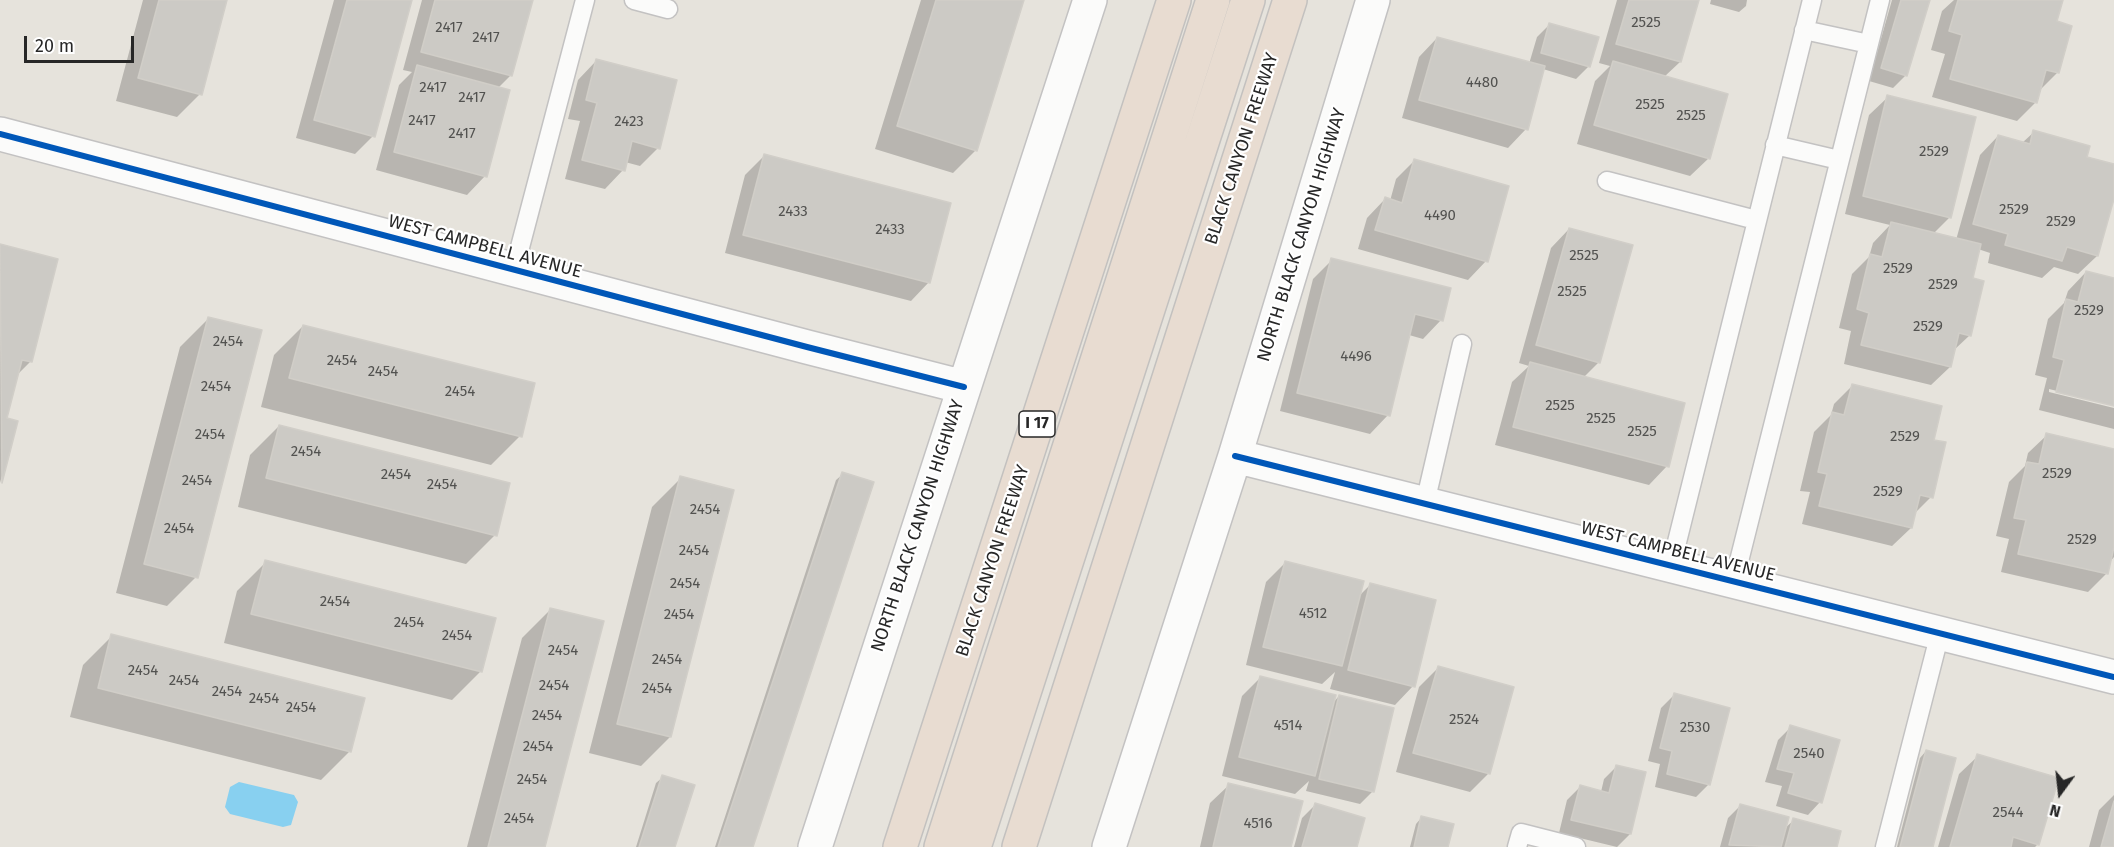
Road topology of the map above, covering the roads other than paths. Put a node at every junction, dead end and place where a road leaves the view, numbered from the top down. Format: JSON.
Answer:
{"nodes":[{"id":1,"x":585,"y":0,"type":"edge"},
{"id":2,"x":634,"y":0,"type":"edge"},
{"id":3,"x":1089,"y":0,"type":"edge"},
{"id":4,"x":1174,"y":0,"type":"edge"},
{"id":5,"x":1213,"y":0,"type":"edge"},
{"id":6,"x":1248,"y":0,"type":"edge"},
{"id":7,"x":1290,"y":0,"type":"edge"},
{"id":8,"x":1374,"y":0,"type":"edge"},
{"id":9,"x":1812,"y":0,"type":"edge"},
{"id":10,"x":1880,"y":0,"type":"edge"},
{"id":11,"x":668,"y":9,"type":"dead end"},
{"id":12,"x":1804,"y":30,"type":"junction"},
{"id":13,"x":1869,"y":44,"type":"junction"},
{"id":14,"x":0,"y":134,"type":"edge"},
{"id":15,"x":1775,"y":145,"type":"junction"},
{"id":16,"x":1839,"y":160,"type":"junction"},
{"id":17,"x":1607,"y":181,"type":"dead end"},
{"id":18,"x":1756,"y":220,"type":"junction"},
{"id":19,"x":514,"y":270,"type":"junction"},
{"id":20,"x":1462,"y":344,"type":"dead end"},
{"id":21,"x":964,"y":387,"type":"junction"},
{"id":22,"x":1235,"y":456,"type":"junction"},
{"id":23,"x":1425,"y":503,"type":"junction"},
{"id":24,"x":1671,"y":566,"type":"junction"},
{"id":25,"x":1734,"y":581,"type":"junction"},
{"id":26,"x":1940,"y":633,"type":"junction"},
{"id":27,"x":2114,"y":677,"type":"edge"},
{"id":28,"x":815,"y":847,"type":"edge"},
{"id":29,"x":900,"y":847,"type":"edge"},
{"id":30,"x":941,"y":847,"type":"edge"},
{"id":31,"x":974,"y":847,"type":"edge"},
{"id":32,"x":1019,"y":847,"type":"edge"},
{"id":33,"x":1109,"y":847,"type":"edge"},
{"id":34,"x":1517,"y":847,"type":"edge"},
{"id":35,"x":1576,"y":847,"type":"edge"},
{"id":36,"x":1886,"y":847,"type":"edge"}],
"edges":[{"from":1,"to":19,"type":"lane"},
{"from":2,"to":11,"type":"lane"},
{"from":3,"to":21,"type":"street","name":"NORTH BLACK CANYON HIGHWAY"},
{"from":4,"to":29,"type":"highway","name":"BLACK CANYON FREEWAY","number":"I 17"},
{"from":5,"to":30,"type":"highway"},
{"from":6,"to":31,"type":"highway"},
{"from":7,"to":32,"type":"highway","name":"BLACK CANYON FREEWAY"},
{"from":8,"to":22,"type":"street","name":"NORTH BLACK CANYON HIGHWAY"},
{"from":9,"to":12,"type":"lane"},
{"from":10,"to":13,"type":"lane"},
{"from":12,"to":13,"type":"lane"},
{"from":12,"to":15,"type":"lane"},
{"from":13,"to":16,"type":"lane"},
{"from":14,"to":19,"type":"street","name":"WEST CAMPBELL AVENUE"},
{"from":15,"to":16,"type":"lane"},
{"from":15,"to":18,"type":"lane"},
{"from":16,"to":25,"type":"lane"},
{"from":17,"to":18,"type":"lane"},
{"from":18,"to":24,"type":"lane"},
{"from":19,"to":21,"type":"street","name":"WEST CAMPBELL AVENUE"},
{"from":20,"to":23,"type":"lane"},
{"from":21,"to":28,"type":"street","name":"NORTH BLACK CANYON HIGHWAY"},
{"from":22,"to":23,"type":"street","name":"WEST CAMPBELL AVENUE"},
{"from":22,"to":33,"type":"street","name":"NORTH BLACK CANYON HIGHWAY"},
{"from":23,"to":24,"type":"street","name":"WEST CAMPBELL AVENUE"},
{"from":24,"to":25,"type":"street","name":"WEST CAMPBELL AVENUE"},
{"from":25,"to":26,"type":"street","name":"WEST CAMPBELL AVENUE"},
{"from":26,"to":27,"type":"street","name":"WEST CAMPBELL AVENUE"},
{"from":26,"to":36,"type":"lane"},
{"from":34,"to":35,"type":"lane"}]}
